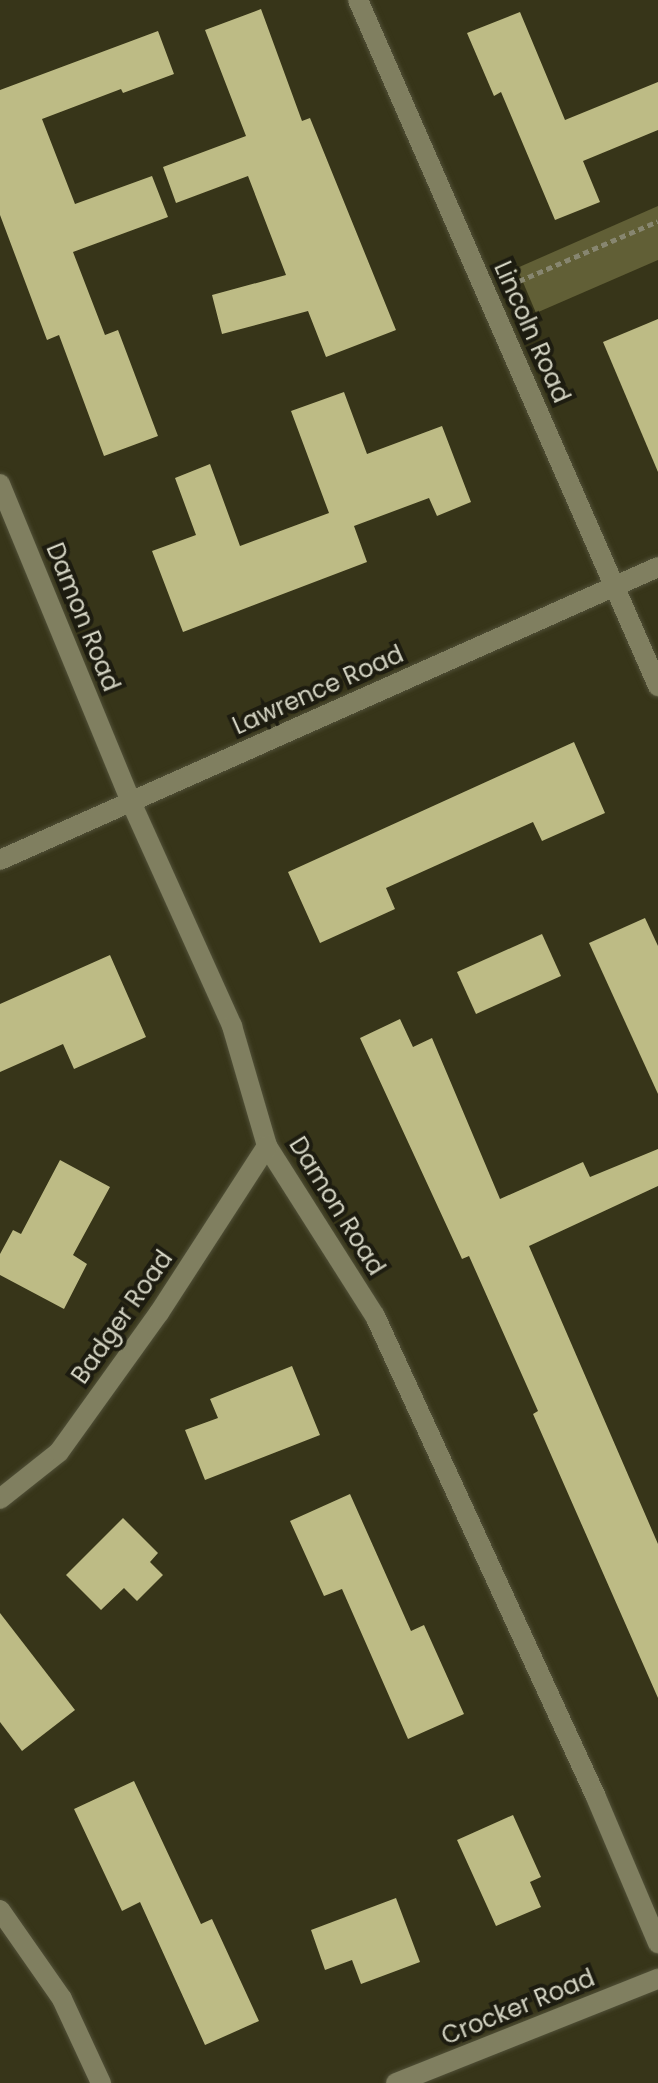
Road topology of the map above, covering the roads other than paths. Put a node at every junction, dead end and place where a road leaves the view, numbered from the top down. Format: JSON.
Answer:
{"nodes":[{"id":1,"x":358,"y":0,"type":"edge"},
{"id":2,"x":0,"y":484,"type":"edge"},
{"id":3,"x":658,"y":567,"type":"edge"},
{"id":4,"x":615,"y":586,"type":"junction"},
{"id":5,"x":658,"y":686,"type":"edge"},
{"id":6,"x":131,"y":802,"type":"junction"},
{"id":7,"x":0,"y":860,"type":"edge"},
{"id":8,"x":267,"y":1146,"type":"junction"},
{"id":9,"x":0,"y":1499,"type":"edge"},
{"id":10,"x":0,"y":1910,"type":"edge"},
{"id":11,"x":658,"y":1943,"type":"edge"},
{"id":12,"x":658,"y":1979,"type":"edge"},
{"id":13,"x":101,"y":2083,"type":"edge"},
{"id":14,"x":396,"y":2083,"type":"edge"}],
"edges":[{"from":1,"to":4,"type":"street","name":"Lincoln Road"},
{"from":2,"to":6,"type":"street","name":"Damon Road"},
{"from":3,"to":4,"type":"street","name":"Lawrence Road"},
{"from":4,"to":5,"type":"street","name":"Lincoln Road"},
{"from":4,"to":6,"type":"street","name":"Lawrence Road"},
{"from":6,"to":7,"type":"street","name":"Lawrence Road"},
{"from":6,"to":8,"type":"street","name":"Damon Road"},
{"from":8,"to":9,"type":"street","name":"Badger Road"},
{"from":8,"to":11,"type":"street","name":"Damon Road"},
{"from":10,"to":13,"type":"street"},
{"from":12,"to":14,"type":"street","name":"Crocker Road"}]}
